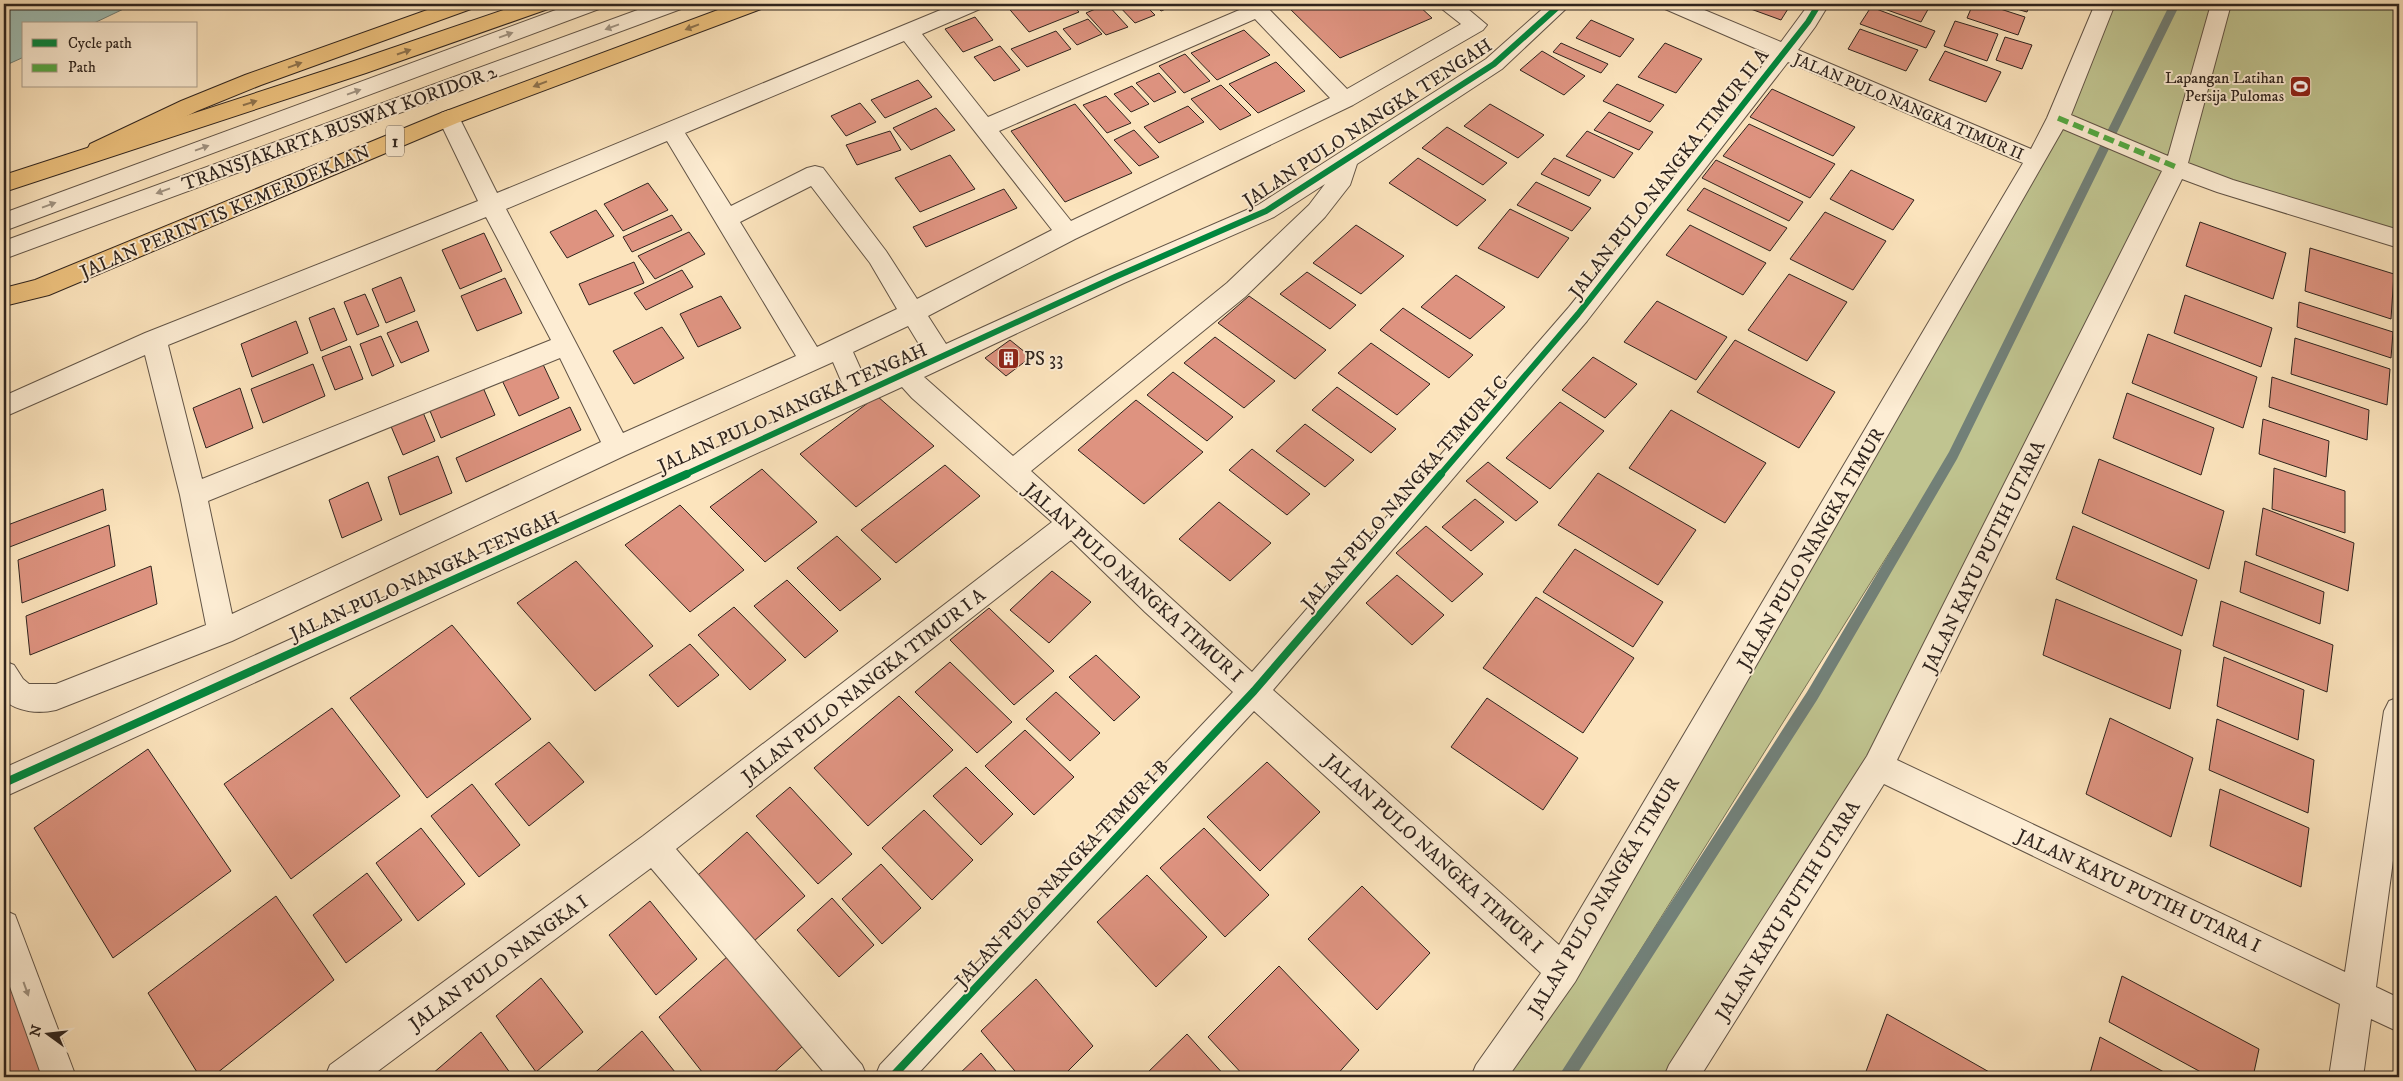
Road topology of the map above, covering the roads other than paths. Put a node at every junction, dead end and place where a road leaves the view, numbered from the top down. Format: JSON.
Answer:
{"nodes":[{"id":1,"x":464,"y":4,"type":"edge"},
{"id":2,"x":541,"y":4,"type":"edge"},
{"id":3,"x":592,"y":4,"type":"edge"},
{"id":4,"x":674,"y":4,"type":"edge"},
{"id":5,"x":754,"y":4,"type":"edge"},
{"id":6,"x":973,"y":4,"type":"edge"},
{"id":7,"x":1448,"y":4,"type":"edge"},
{"id":8,"x":1561,"y":4,"type":"edge"},
{"id":9,"x":1672,"y":4,"type":"edge"},
{"id":10,"x":1819,"y":4,"type":"edge"},
{"id":11,"x":2105,"y":4,"type":"edge"},
{"id":12,"x":2221,"y":4,"type":"edge"},
{"id":13,"x":1255,"y":7,"type":"edge"},
{"id":14,"x":908,"y":31,"type":"junction"},
{"id":15,"x":1783,"y":52,"type":"junction"},
{"id":16,"x":1345,"y":100,"type":"junction"},
{"id":17,"x":449,"y":118,"type":"junction"},
{"id":18,"x":2058,"y":118,"type":"junction"},
{"id":19,"x":984,"y":128,"type":"junction"},
{"id":20,"x":672,"y":130,"type":"junction"},
{"id":21,"x":89,"y":153,"type":"junction"},
{"id":22,"x":1346,"y":159,"type":"junction"},
{"id":23,"x":2036,"y":160,"type":"junction"},
{"id":24,"x":2176,"y":167,"type":"junction"},
{"id":25,"x":4,"y":184,"type":"edge"},
{"id":26,"x":492,"y":205,"type":"junction"},
{"id":27,"x":726,"y":219,"type":"junction"},
{"id":28,"x":4,"y":222,"type":"edge"},
{"id":29,"x":1066,"y":233,"type":"junction"},
{"id":30,"x":2399,"y":239,"type":"edge"},
{"id":31,"x":4,"y":250,"type":"edge"},
{"id":32,"x":40,"y":288,"type":"junction"},
{"id":33,"x":4,"y":297,"type":"edge"},
{"id":34,"x":4,"y":307,"type":"edge"},
{"id":35,"x":913,"y":312,"type":"junction"},
{"id":36,"x":1578,"y":314,"type":"joint"},
{"id":37,"x":154,"y":340,"type":"junction"},
{"id":38,"x":566,"y":345,"type":"junction"},
{"id":39,"x":839,"y":348,"type":"junction"},
{"id":40,"x":941,"y":358,"type":"junction"},
{"id":41,"x":812,"y":360,"type":"junction"},
{"id":42,"x":906,"y":374,"type":"junction"},
{"id":43,"x":860,"y":395,"type":"junction"},
{"id":44,"x":4,"y":407,"type":"edge"},
{"id":45,"x":617,"y":447,"type":"junction"},
{"id":46,"x":1012,"y":471,"type":"junction"},
{"id":47,"x":193,"y":495,"type":"junction"},
{"id":48,"x":1072,"y":523,"type":"junction"},
{"id":49,"x":222,"y":632,"type":"junction"},
{"id":50,"x":4,"y":674,"type":"edge"},
{"id":51,"x":1254,"y":691,"type":"junction"},
{"id":52,"x":2399,"y":711,"type":"edge"},
{"id":53,"x":1878,"y":766,"type":"junction"},
{"id":54,"x":4,"y":783,"type":"edge"},
{"id":55,"x":654,"y":847,"type":"junction"},
{"id":56,"x":4,"y":926,"type":"edge"},
{"id":57,"x":1563,"y":970,"type":"junction"},
{"id":58,"x":2358,"y":994,"type":"junction"},
{"id":59,"x":2399,"y":1015,"type":"edge"},
{"id":60,"x":59,"y":1077,"type":"edge"},
{"id":61,"x":342,"y":1077,"type":"edge"},
{"id":62,"x":850,"y":1077,"type":"edge"},
{"id":63,"x":892,"y":1077,"type":"edge"},
{"id":64,"x":1488,"y":1077,"type":"edge"},
{"id":65,"x":1681,"y":1077,"type":"edge"},
{"id":66,"x":2346,"y":1077,"type":"edge"}],
"edges":[{"from":21,"to":1,"type":"main road","one_way":true},
{"from":21,"to":2,"type":"main road","one_way":true},
{"from":28,"to":3,"type":"street","name":"TRANSJAKARTA BUSWAY KORIDOR 2","one_way":true},
{"from":4,"to":31,"type":"street","name":"TRANSJAKARTA BUSWAY KORIDOR 2","one_way":true},
{"from":5,"to":17,"type":"main road","name":"JALAN PERINTIS KEMERDEKAAN","number":"1","one_way":true},
{"from":6,"to":14,"type":"street"},
{"from":7,"to":16,"type":"street"},
{"from":8,"to":22,"type":"street","name":"JALAN PULO NANGKA TENGAH"},
{"from":9,"to":15,"type":"street","name":"JALAN PULO NANGKA TIMUR II"},
{"from":10,"to":15,"type":"street","name":"JALAN PULO NANGKA TIMUR II A"},
{"from":11,"to":18,"type":"street","name":"JALAN PULO NANGKA TIMUR"},
{"from":12,"to":24,"type":"street","name":"JALAN KAYU PUTIH UTARA"},
{"from":13,"to":16,"type":"street"},
{"from":13,"to":19,"type":"street"},
{"from":14,"to":19,"type":"street"},
{"from":14,"to":20,"type":"street"},
{"from":15,"to":23,"type":"street","name":"JALAN PULO NANGKA TIMUR II"},
{"from":15,"to":36,"type":"street","name":"JALAN PULO NANGKA TIMUR II A"},
{"from":16,"to":29,"type":"street"},
{"from":17,"to":26,"type":"street"},
{"from":17,"to":32,"type":"main road","name":"JALAN PERINTIS KEMERDEKAAN","number":"1"},
{"from":18,"to":23,"type":"street","name":"JALAN PULO NANGKA TIMUR"},
{"from":18,"to":24,"type":"street"},
{"from":19,"to":29,"type":"street"},
{"from":20,"to":26,"type":"street"},
{"from":20,"to":27,"type":"street"},
{"from":21,"to":25,"type":"main road"},
{"from":22,"to":40,"type":"street","name":"JALAN PULO NANGKA TENGAH"},
{"from":22,"to":46,"type":"street"},
{"from":23,"to":57,"type":"street","name":"JALAN PULO NANGKA TIMUR"},
{"from":24,"to":30,"type":"street"},
{"from":24,"to":53,"type":"street","name":"JALAN KAYU PUTIH UTARA"},
{"from":26,"to":37,"type":"street"},
{"from":26,"to":38,"type":"street"},
{"from":27,"to":35,"type":"street"},
{"from":27,"to":41,"type":"street"},
{"from":29,"to":35,"type":"street"},
{"from":32,"to":33,"type":"main road","name":"JALAN PERINTIS KEMERDEKAAN","number":"1"},
{"from":32,"to":34,"type":"main road"},
{"from":35,"to":39,"type":"street"},
{"from":35,"to":40,"type":"street"},
{"from":36,"to":51,"type":"street","name":"JALAN PULO NANGKA TIMUR I C"},
{"from":37,"to":44,"type":"street"},
{"from":37,"to":47,"type":"street"},
{"from":38,"to":45,"type":"street"},
{"from":38,"to":47,"type":"street"},
{"from":39,"to":41,"type":"street"},
{"from":39,"to":43,"type":"street"},
{"from":40,"to":42,"type":"street","name":"JALAN PULO NANGKA TENGAH"},
{"from":41,"to":45,"type":"street"},
{"from":42,"to":43,"type":"street","name":"JALAN PULO NANGKA TENGAH"},
{"from":42,"to":46,"type":"street","name":"JALAN PULO NANGKA TIMUR I"},
{"from":43,"to":54,"type":"street","name":"JALAN PULO NANGKA TENGAH"},
{"from":45,"to":49,"type":"street"},
{"from":46,"to":48,"type":"street","name":"JALAN PULO NANGKA TIMUR I"},
{"from":47,"to":49,"type":"street"},
{"from":48,"to":51,"type":"street","name":"JALAN PULO NANGKA TIMUR I"},
{"from":48,"to":55,"type":"street","name":"JALAN PULO NANGKA TIMUR I A"},
{"from":49,"to":50,"type":"street"},
{"from":51,"to":57,"type":"street","name":"JALAN PULO NANGKA TIMUR I"},
{"from":51,"to":63,"type":"street","name":"JALAN PULO NANGKA TIMUR I B"},
{"from":52,"to":58,"type":"street"},
{"from":53,"to":58,"type":"street","name":"JALAN KAYU PUTIH UTARA I"},
{"from":53,"to":65,"type":"street","name":"JALAN KAYU PUTIH UTARA"},
{"from":55,"to":61,"type":"street","name":"JALAN PULO NANGKA I"},
{"from":55,"to":62,"type":"street"},
{"from":56,"to":60,"type":"street","one_way":true},
{"from":57,"to":64,"type":"street","name":"JALAN PULO NANGKA TIMUR"},
{"from":58,"to":59,"type":"street","name":"JALAN KAYU PUTIH UTARA I"},
{"from":58,"to":66,"type":"street"}]}
